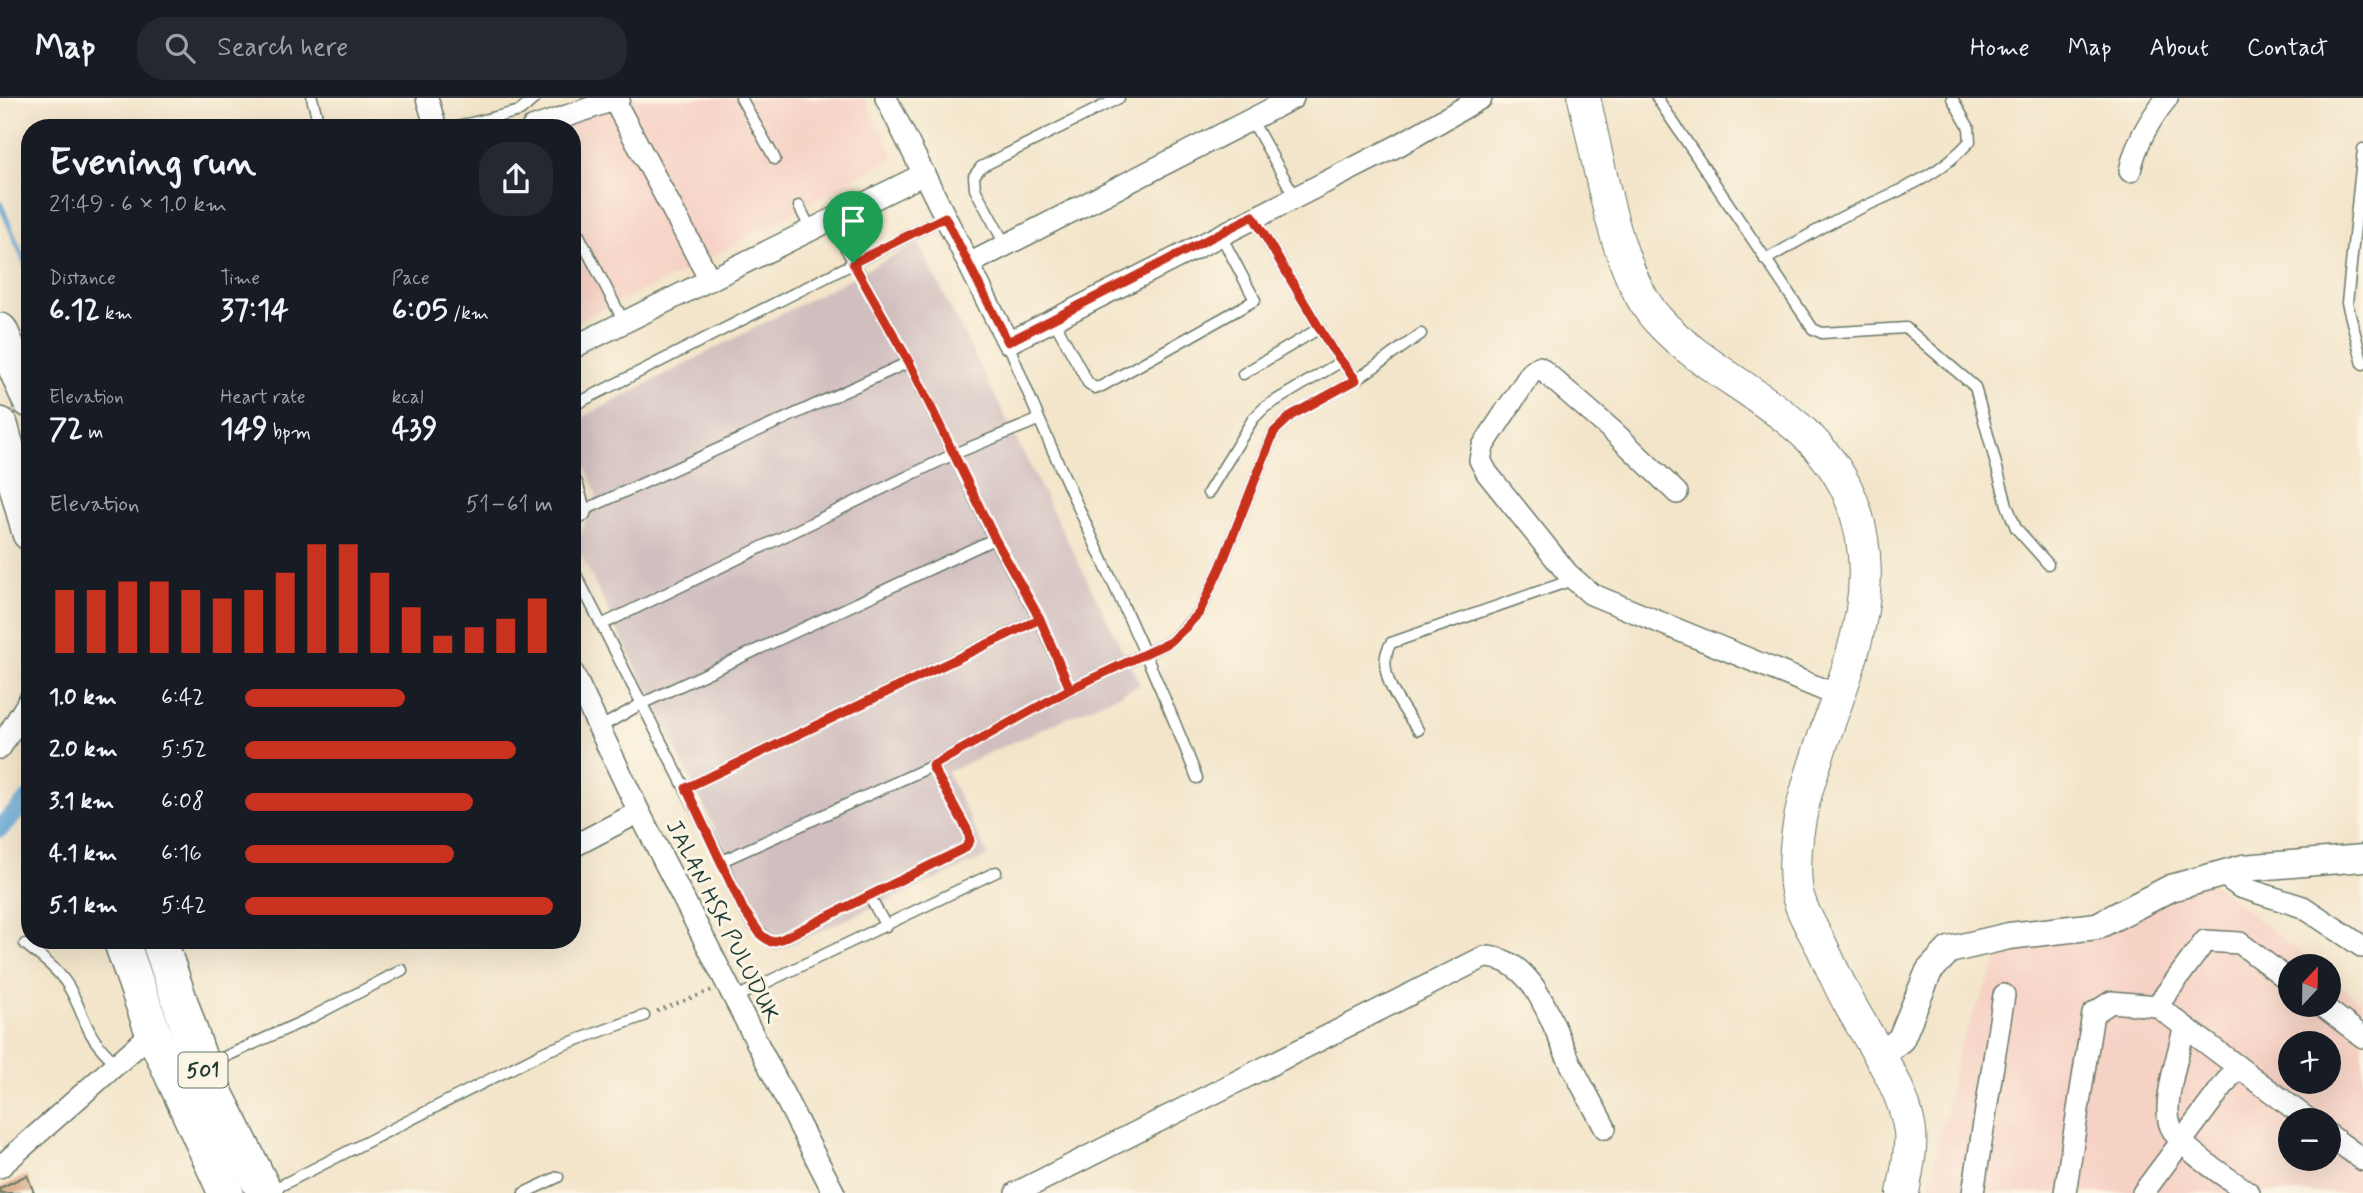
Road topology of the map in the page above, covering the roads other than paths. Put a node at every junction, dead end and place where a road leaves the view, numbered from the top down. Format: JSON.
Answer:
{"nodes":[{"id":1,"x":312,"y":98,"type":"edge"},
{"id":2,"x":427,"y":98,"type":"edge"},
{"id":3,"x":535,"y":98,"type":"edge"},
{"id":4,"x":741,"y":98,"type":"edge"},
{"id":5,"x":886,"y":98,"type":"edge"},
{"id":6,"x":1119,"y":98,"type":"edge"},
{"id":7,"x":1293,"y":98,"type":"edge"},
{"id":8,"x":1481,"y":98,"type":"edge"},
{"id":9,"x":1584,"y":98,"type":"edge"},
{"id":10,"x":1657,"y":98,"type":"edge"},
{"id":11,"x":1952,"y":98,"type":"edge"},
{"id":12,"x":2167,"y":98,"type":"edge"},
{"id":13,"x":615,"y":99,"type":"edge"},
{"id":14,"x":1251,"y":117,"type":"junction"},
{"id":15,"x":318,"y":119,"type":"edge"},
{"id":16,"x":433,"y":119,"type":"edge"},
{"id":17,"x":488,"y":119,"type":"edge"},
{"id":18,"x":558,"y":119,"type":"edge"},
{"id":19,"x":2363,"y":149,"type":"edge"},
{"id":20,"x":775,"y":159,"type":"dead end"},
{"id":21,"x":2130,"y":171,"type":"dead end"},
{"id":22,"x":924,"y":174,"type":"junction"},
{"id":23,"x":1294,"y":195,"type":"junction"},
{"id":24,"x":799,"y":205,"type":"dead end"},
{"id":25,"x":1253,"y":216,"type":"junction"},
{"id":26,"x":945,"y":217,"type":"junction"},
{"id":27,"x":830,"y":220,"type":"junction"},
{"id":28,"x":811,"y":230,"type":"junction"},
{"id":29,"x":1219,"y":233,"type":"junction"},
{"id":30,"x":581,"y":239,"type":"edge"},
{"id":31,"x":1005,"y":244,"type":"junction"},
{"id":32,"x":1765,"y":260,"type":"junction"},
{"id":33,"x":853,"y":263,"type":"junction"},
{"id":34,"x":969,"y":264,"type":"junction"},
{"id":35,"x":709,"y":280,"type":"junction"},
{"id":36,"x":1053,"y":319,"type":"junction"},
{"id":37,"x":624,"y":322,"type":"junction"},
{"id":38,"x":1320,"y":328,"type":"junction"},
{"id":39,"x":0,"y":331,"type":"edge"},
{"id":40,"x":1421,"y":334,"type":"dead end"},
{"id":41,"x":1008,"y":342,"type":"junction"},
{"id":42,"x":581,"y":344,"type":"edge"},
{"id":43,"x":1342,"y":361,"type":"junction"},
{"id":44,"x":909,"y":362,"type":"junction"},
{"id":45,"x":2363,"y":364,"type":"edge"},
{"id":46,"x":1243,"y":374,"type":"dead end"},
{"id":47,"x":21,"y":379,"type":"edge"},
{"id":48,"x":1356,"y":380,"type":"junction"},
{"id":49,"x":581,"y":401,"type":"edge"},
{"id":50,"x":1038,"y":420,"type":"junction"},
{"id":51,"x":0,"y":425,"type":"edge"},
{"id":52,"x":954,"y":454,"type":"junction"},
{"id":53,"x":7,"y":476,"type":"edge"},
{"id":54,"x":1208,"y":493,"type":"dead end"},
{"id":55,"x":1677,"y":493,"type":"dead end"},
{"id":56,"x":21,"y":511,"type":"edge"},
{"id":57,"x":581,"y":512,"type":"edge"},
{"id":58,"x":995,"y":539,"type":"junction"},
{"id":59,"x":2048,"y":564,"type":"dead end"},
{"id":60,"x":1575,"y":579,"type":"junction"},
{"id":61,"x":581,"y":585,"type":"edge"},
{"id":62,"x":1040,"y":619,"type":"junction"},
{"id":63,"x":601,"y":625,"type":"junction"},
{"id":64,"x":1146,"y":653,"type":"junction"},
{"id":65,"x":1070,"y":689,"type":"junction"},
{"id":66,"x":581,"y":690,"type":"edge"},
{"id":67,"x":1841,"y":697,"type":"junction"},
{"id":68,"x":641,"y":704,"type":"junction"},
{"id":69,"x":21,"y":714,"type":"edge"},
{"id":70,"x":599,"y":728,"type":"junction"},
{"id":71,"x":1418,"y":730,"type":"dead end"},
{"id":72,"x":0,"y":748,"type":"edge"},
{"id":73,"x":932,"y":766,"type":"junction"},
{"id":74,"x":1197,"y":778,"type":"dead end"},
{"id":75,"x":686,"y":788,"type":"junction"},
{"id":76,"x":639,"y":812,"type":"junction"},
{"id":77,"x":581,"y":842,"type":"edge"},
{"id":78,"x":2363,"y":858,"type":"edge"},
{"id":79,"x":722,"y":861,"type":"junction"},
{"id":80,"x":996,"y":872,"type":"dead end"},
{"id":81,"x":2221,"y":873,"type":"junction"},
{"id":82,"x":869,"y":896,"type":"junction"},
{"id":83,"x":886,"y":926,"type":"junction"},
{"id":84,"x":2363,"y":947,"type":"edge"},
{"id":85,"x":31,"y":949,"type":"edge"},
{"id":86,"x":124,"y":949,"type":"edge"},
{"id":87,"x":162,"y":949,"type":"edge"},
{"id":88,"x":402,"y":970,"type":"dead end"},
{"id":89,"x":2278,"y":972,"type":"edge"},
{"id":90,"x":730,"y":991,"type":"junction"},
{"id":91,"x":2004,"y":995,"type":"dead end"},
{"id":92,"x":2157,"y":1006,"type":"junction"},
{"id":93,"x":644,"y":1016,"type":"road end"},
{"id":94,"x":2337,"y":1017,"type":"edge"},
{"id":95,"x":2184,"y":1028,"type":"junction"},
{"id":96,"x":153,"y":1032,"type":"junction"},
{"id":97,"x":2363,"y":1037,"type":"edge"},
{"id":98,"x":1880,"y":1056,"type":"junction"},
{"id":99,"x":117,"y":1064,"type":"junction"},
{"id":100,"x":202,"y":1067,"type":"junction"},
{"id":101,"x":2236,"y":1067,"type":"junction"},
{"id":102,"x":2292,"y":1108,"type":"edge"},
{"id":103,"x":1605,"y":1128,"type":"dead end"},
{"id":104,"x":2181,"y":1141,"type":"junction"},
{"id":105,"x":2341,"y":1144,"type":"edge"},
{"id":106,"x":2363,"y":1160,"type":"edge"},
{"id":107,"x":0,"y":1167,"type":"edge"},
{"id":108,"x":558,"y":1177,"type":"dead end"},
{"id":109,"x":217,"y":1189,"type":"edge"},
{"id":110,"x":1022,"y":1191,"type":"edge"},
{"id":111,"x":266,"y":1193,"type":"edge"},
{"id":112,"x":524,"y":1193,"type":"edge"},
{"id":113,"x":834,"y":1193,"type":"edge"},
{"id":114,"x":1903,"y":1193,"type":"edge"},
{"id":115,"x":1973,"y":1193,"type":"edge"},
{"id":116,"x":2065,"y":1193,"type":"edge"},
{"id":117,"x":2143,"y":1193,"type":"edge"},
{"id":118,"x":2249,"y":1193,"type":"edge"}],
"edges":[{"from":1,"to":15,"type":"lane"},
{"from":2,"to":16,"type":"street"},
{"from":3,"to":17,"type":"lane"},
{"from":4,"to":20,"type":"lane"},
{"from":5,"to":22,"type":"street"},
{"from":6,"to":31,"type":"lane"},
{"from":7,"to":14,"type":"street"},
{"from":8,"to":23,"type":"street"},
{"from":9,"to":67,"type":"main road"},
{"from":10,"to":32,"type":"lane"},
{"from":11,"to":32,"type":"lane"},
{"from":12,"to":21,"type":"street"},
{"from":13,"to":18,"type":"street"},
{"from":13,"to":35,"type":"street"},
{"from":14,"to":23,"type":"lane"},
{"from":14,"to":31,"type":"street"},
{"from":19,"to":45,"type":"lane"},
{"from":22,"to":26,"type":"street"},
{"from":22,"to":27,"type":"street"},
{"from":23,"to":25,"type":"street"},
{"from":24,"to":28,"type":"lane"},
{"from":25,"to":29,"type":"street"},
{"from":25,"to":38,"type":"lane"},
{"from":26,"to":33,"type":"lane"},
{"from":26,"to":34,"type":"street"},
{"from":27,"to":28,"type":"street"},
{"from":27,"to":33,"type":"lane"},
{"from":28,"to":35,"type":"street"},
{"from":29,"to":36,"type":"street"},
{"from":29,"to":36,"type":"lane"},
{"from":30,"to":37,"type":"lane"},
{"from":31,"to":34,"type":"street"},
{"from":32,"to":59,"type":"lane"},
{"from":33,"to":44,"type":"lane"},
{"from":33,"to":49,"type":"lane"},
{"from":34,"to":41,"type":"street"},
{"from":35,"to":37,"type":"street"},
{"from":36,"to":41,"type":"street"},
{"from":37,"to":42,"type":"street"},
{"from":38,"to":43,"type":"lane"},
{"from":38,"to":46,"type":"lane"},
{"from":39,"to":47,"type":"main road"},
{"from":40,"to":48,"type":"lane"},
{"from":41,"to":50,"type":"lane"},
{"from":43,"to":48,"type":"lane"},
{"from":43,"to":54,"type":"lane"},
{"from":44,"to":52,"type":"lane"},
{"from":44,"to":57,"type":"lane"},
{"from":48,"to":64,"type":"lane"},
{"from":50,"to":52,"type":"lane"},
{"from":50,"to":64,"type":"lane"},
{"from":51,"to":53,"type":"main road"},
{"from":52,"to":58,"type":"lane"},
{"from":52,"to":63,"type":"lane"},
{"from":53,"to":56,"type":"main road"},
{"from":55,"to":60,"type":"street"},
{"from":58,"to":62,"type":"lane"},
{"from":58,"to":68,"type":"lane"},
{"from":60,"to":67,"type":"street"},
{"from":60,"to":71,"type":"lane"},
{"from":61,"to":63,"type":"lane"},
{"from":62,"to":65,"type":"lane"},
{"from":62,"to":75,"type":"lane"},
{"from":63,"to":68,"type":"lane"},
{"from":64,"to":65,"type":"lane"},
{"from":64,"to":74,"type":"lane"},
{"from":65,"to":73,"type":"lane"},
{"from":66,"to":70,"type":"street","name":"JALAN HSK PULUDUK"},
{"from":67,"to":98,"type":"main road"},
{"from":68,"to":70,"type":"lane"},
{"from":68,"to":75,"type":"lane"},
{"from":69,"to":72,"type":"street"},
{"from":70,"to":76,"type":"street","name":"JALAN HSK PULUDUK"},
{"from":73,"to":79,"type":"lane"},
{"from":73,"to":82,"type":"lane"},
{"from":75,"to":79,"type":"lane"},
{"from":76,"to":77,"type":"street"},
{"from":76,"to":90,"type":"street","name":"JALAN HSK PULUDUK"},
{"from":78,"to":81,"type":"street"},
{"from":79,"to":82,"type":"lane"},
{"from":80,"to":83,"type":"lane"},
{"from":81,"to":84,"type":"street"},
{"from":81,"to":98,"type":"street"},
{"from":82,"to":83,"type":"lane"},
{"from":83,"to":90,"type":"lane"},
{"from":85,"to":99,"type":"lane"},
{"from":86,"to":96,"type":"main road","number":"501"},
{"from":87,"to":100,"type":"main road","number":"501"},
{"from":88,"to":100,"type":"lane"},
{"from":89,"to":92,"type":"street"},
{"from":90,"to":113,"type":"street","name":"JALAN HSK PULUDUK"},
{"from":91,"to":115,"type":"street"},
{"from":92,"to":95,"type":"street"},
{"from":92,"to":116,"type":"street"},
{"from":93,"to":111,"type":"lane"},
{"from":94,"to":97,"type":"street"},
{"from":95,"to":101,"type":"street"},
{"from":95,"to":104,"type":"street"},
{"from":96,"to":99,"type":"street"},
{"from":96,"to":109,"type":"main road","number":"501"},
{"from":98,"to":114,"type":"main road"},
{"from":99,"to":107,"type":"street"},
{"from":100,"to":111,"type":"main road","number":"501"},
{"from":101,"to":102,"type":"street"},
{"from":101,"to":104,"type":"street"},
{"from":103,"to":110,"type":"street"},
{"from":104,"to":117,"type":"street"},
{"from":104,"to":118,"type":"street"},
{"from":105,"to":106,"type":"street"},
{"from":108,"to":112,"type":"lane"}]}
